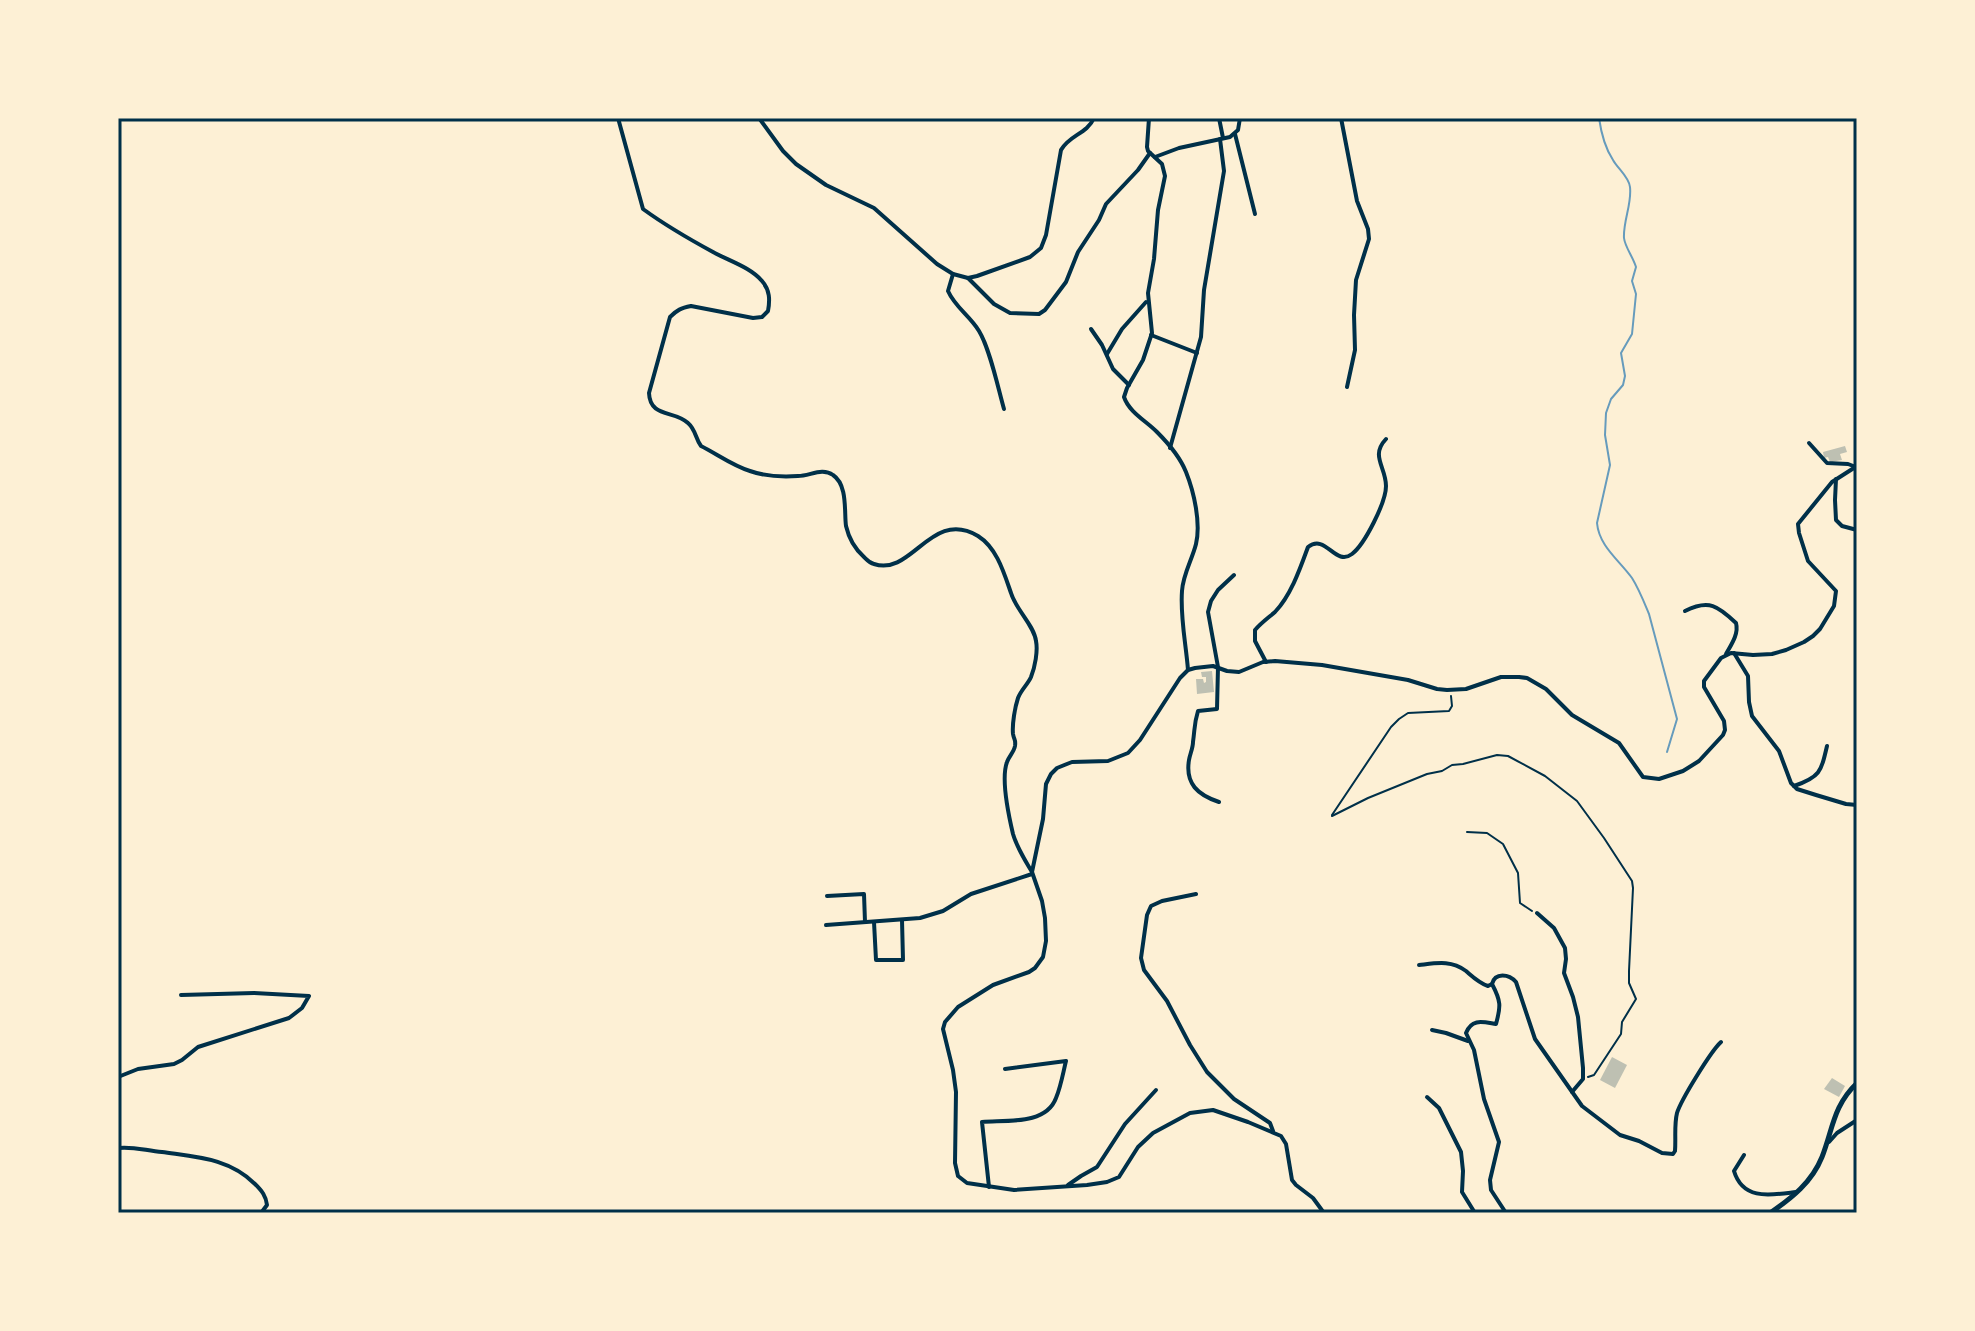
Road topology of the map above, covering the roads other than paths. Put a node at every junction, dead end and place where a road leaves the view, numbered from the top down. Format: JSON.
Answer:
{"nodes":[{"id":1,"x":618,"y":118,"type":"edge"},
{"id":2,"x":759,"y":118,"type":"edge"},
{"id":3,"x":1094,"y":118,"type":"edge"},
{"id":4,"x":1149,"y":118,"type":"edge"},
{"id":5,"x":1219,"y":118,"type":"edge"},
{"id":6,"x":1240,"y":118,"type":"edge"},
{"id":7,"x":1341,"y":118,"type":"edge"},
{"id":8,"x":1235,"y":134,"type":"junction"},
{"id":9,"x":1221,"y":139,"type":"junction"},
{"id":10,"x":1150,"y":152,"type":"junction"},
{"id":11,"x":1155,"y":157,"type":"junction"},
{"id":12,"x":1255,"y":214,"type":"dead end"},
{"id":13,"x":953,"y":274,"type":"junction"},
{"id":14,"x":968,"y":278,"type":"junction"},
{"id":15,"x":1147,"y":301,"type":"junction"},
{"id":16,"x":1091,"y":329,"type":"dead end"},
{"id":17,"x":1151,"y":335,"type":"junction"},
{"id":18,"x":1197,"y":353,"type":"junction"},
{"id":19,"x":1107,"y":354,"type":"junction"},
{"id":20,"x":1129,"y":385,"type":"junction"},
{"id":21,"x":1347,"y":387,"type":"dead end"},
{"id":22,"x":1004,"y":409,"type":"dead end"},
{"id":23,"x":1386,"y":439,"type":"dead end"},
{"id":24,"x":1809,"y":443,"type":"dead end"},
{"id":25,"x":1170,"y":448,"type":"junction"},
{"id":26,"x":1856,"y":466,"type":"edge"},
{"id":27,"x":1836,"y":479,"type":"junction"},
{"id":28,"x":1857,"y":530,"type":"edge"},
{"id":29,"x":1234,"y":575,"type":"dead end"},
{"id":30,"x":1685,"y":611,"type":"dead end"},
{"id":31,"x":1734,"y":653,"type":"junction"},
{"id":32,"x":1726,"y":654,"type":"junction"},
{"id":33,"x":1266,"y":662,"type":"junction"},
{"id":34,"x":1218,"y":667,"type":"junction"},
{"id":35,"x":1188,"y":670,"type":"junction"},
{"id":36,"x":1827,"y":746,"type":"dead end"},
{"id":37,"x":1794,"y":786,"type":"junction"},
{"id":38,"x":1219,"y":802,"type":"dead end"},
{"id":39,"x":1857,"y":805,"type":"edge"},
{"id":40,"x":1032,"y":873,"type":"junction"},
{"id":41,"x":1196,"y":894,"type":"dead end"},
{"id":42,"x":827,"y":896,"type":"dead end"},
{"id":43,"x":1537,"y":913,"type":"road end"},
{"id":44,"x":902,"y":920,"type":"junction"},
{"id":45,"x":865,"y":922,"type":"junction"},
{"id":46,"x":874,"y":922,"type":"junction"},
{"id":47,"x":826,"y":925,"type":"dead end"},
{"id":48,"x":1419,"y":965,"type":"dead end"},
{"id":49,"x":1492,"y":984,"type":"junction"},
{"id":50,"x":181,"y":995,"type":"dead end"},
{"id":51,"x":1432,"y":1030,"type":"dead end"},
{"id":52,"x":1470,"y":1042,"type":"junction"},
{"id":53,"x":1721,"y":1042,"type":"dead end"},
{"id":54,"x":1005,"y":1069,"type":"dead end"},
{"id":55,"x":118,"y":1077,"type":"edge"},
{"id":56,"x":1857,"y":1083,"type":"edge"},
{"id":57,"x":1156,"y":1090,"type":"dead end"},
{"id":58,"x":1572,"y":1092,"type":"junction"},
{"id":59,"x":1427,"y":1097,"type":"dead end"},
{"id":60,"x":1857,"y":1120,"type":"edge"},
{"id":61,"x":1273,"y":1131,"type":"junction"},
{"id":62,"x":1825,"y":1147,"type":"junction"},
{"id":63,"x":118,"y":1148,"type":"edge"},
{"id":64,"x":1744,"y":1155,"type":"dead end"},
{"id":65,"x":989,"y":1187,"type":"junction"},
{"id":66,"x":1066,"y":1187,"type":"junction"},
{"id":67,"x":1799,"y":1191,"type":"junction"},
{"id":68,"x":261,"y":1213,"type":"edge"},
{"id":69,"x":1324,"y":1213,"type":"edge"},
{"id":70,"x":1475,"y":1213,"type":"edge"},
{"id":71,"x":1506,"y":1213,"type":"edge"},
{"id":72,"x":1770,"y":1213,"type":"edge"}],
"edges":[{"from":1,"to":40,"type":"street"},
{"from":2,"to":13,"type":"street"},
{"from":3,"to":14,"type":"street"},
{"from":4,"to":10,"type":"street"},
{"from":5,"to":9,"type":"street"},
{"from":6,"to":8,"type":"street"},
{"from":7,"to":21,"type":"street"},
{"from":8,"to":9,"type":"street"},
{"from":8,"to":12,"type":"street"},
{"from":9,"to":11,"type":"street"},
{"from":9,"to":18,"type":"street"},
{"from":10,"to":11,"type":"street"},
{"from":10,"to":14,"type":"street"},
{"from":11,"to":15,"type":"street"},
{"from":13,"to":14,"type":"street"},
{"from":13,"to":22,"type":"street"},
{"from":15,"to":17,"type":"street"},
{"from":15,"to":19,"type":"street"},
{"from":16,"to":19,"type":"street"},
{"from":17,"to":18,"type":"street"},
{"from":17,"to":20,"type":"street"},
{"from":18,"to":25,"type":"street"},
{"from":19,"to":20,"type":"street"},
{"from":20,"to":25,"type":"street"},
{"from":23,"to":33,"type":"street"},
{"from":24,"to":26,"type":"street"},
{"from":25,"to":35,"type":"street"},
{"from":26,"to":27,"type":"street"},
{"from":27,"to":28,"type":"street"},
{"from":27,"to":31,"type":"street"},
{"from":29,"to":34,"type":"street"},
{"from":30,"to":32,"type":"street"},
{"from":31,"to":32,"type":"street"},
{"from":31,"to":37,"type":"street"},
{"from":32,"to":33,"type":"street"},
{"from":33,"to":34,"type":"street"},
{"from":34,"to":35,"type":"street"},
{"from":34,"to":38,"type":"street"},
{"from":35,"to":40,"type":"street"},
{"from":36,"to":37,"type":"street"},
{"from":37,"to":39,"type":"street"},
{"from":40,"to":44,"type":"street"},
{"from":40,"to":65,"type":"street"},
{"from":41,"to":61,"type":"street"},
{"from":42,"to":45,"type":"street"},
{"from":43,"to":58,"type":"street"},
{"from":44,"to":46,"type":"street"},
{"from":44,"to":46,"type":"street"},
{"from":45,"to":46,"type":"street"},
{"from":45,"to":47,"type":"street"},
{"from":48,"to":49,"type":"street"},
{"from":49,"to":52,"type":"street"},
{"from":49,"to":58,"type":"street"},
{"from":50,"to":55,"type":"street"},
{"from":51,"to":52,"type":"street"},
{"from":52,"to":71,"type":"street"},
{"from":53,"to":58,"type":"street"},
{"from":54,"to":65,"type":"street"},
{"from":56,"to":62,"type":"main road"},
{"from":57,"to":66,"type":"street"},
{"from":59,"to":70,"type":"street"},
{"from":60,"to":62,"type":"street"},
{"from":61,"to":66,"type":"street"},
{"from":61,"to":69,"type":"street"},
{"from":62,"to":67,"type":"main road"},
{"from":63,"to":68,"type":"street"},
{"from":64,"to":67,"type":"street"},
{"from":65,"to":66,"type":"street"},
{"from":67,"to":72,"type":"main road"}]}
